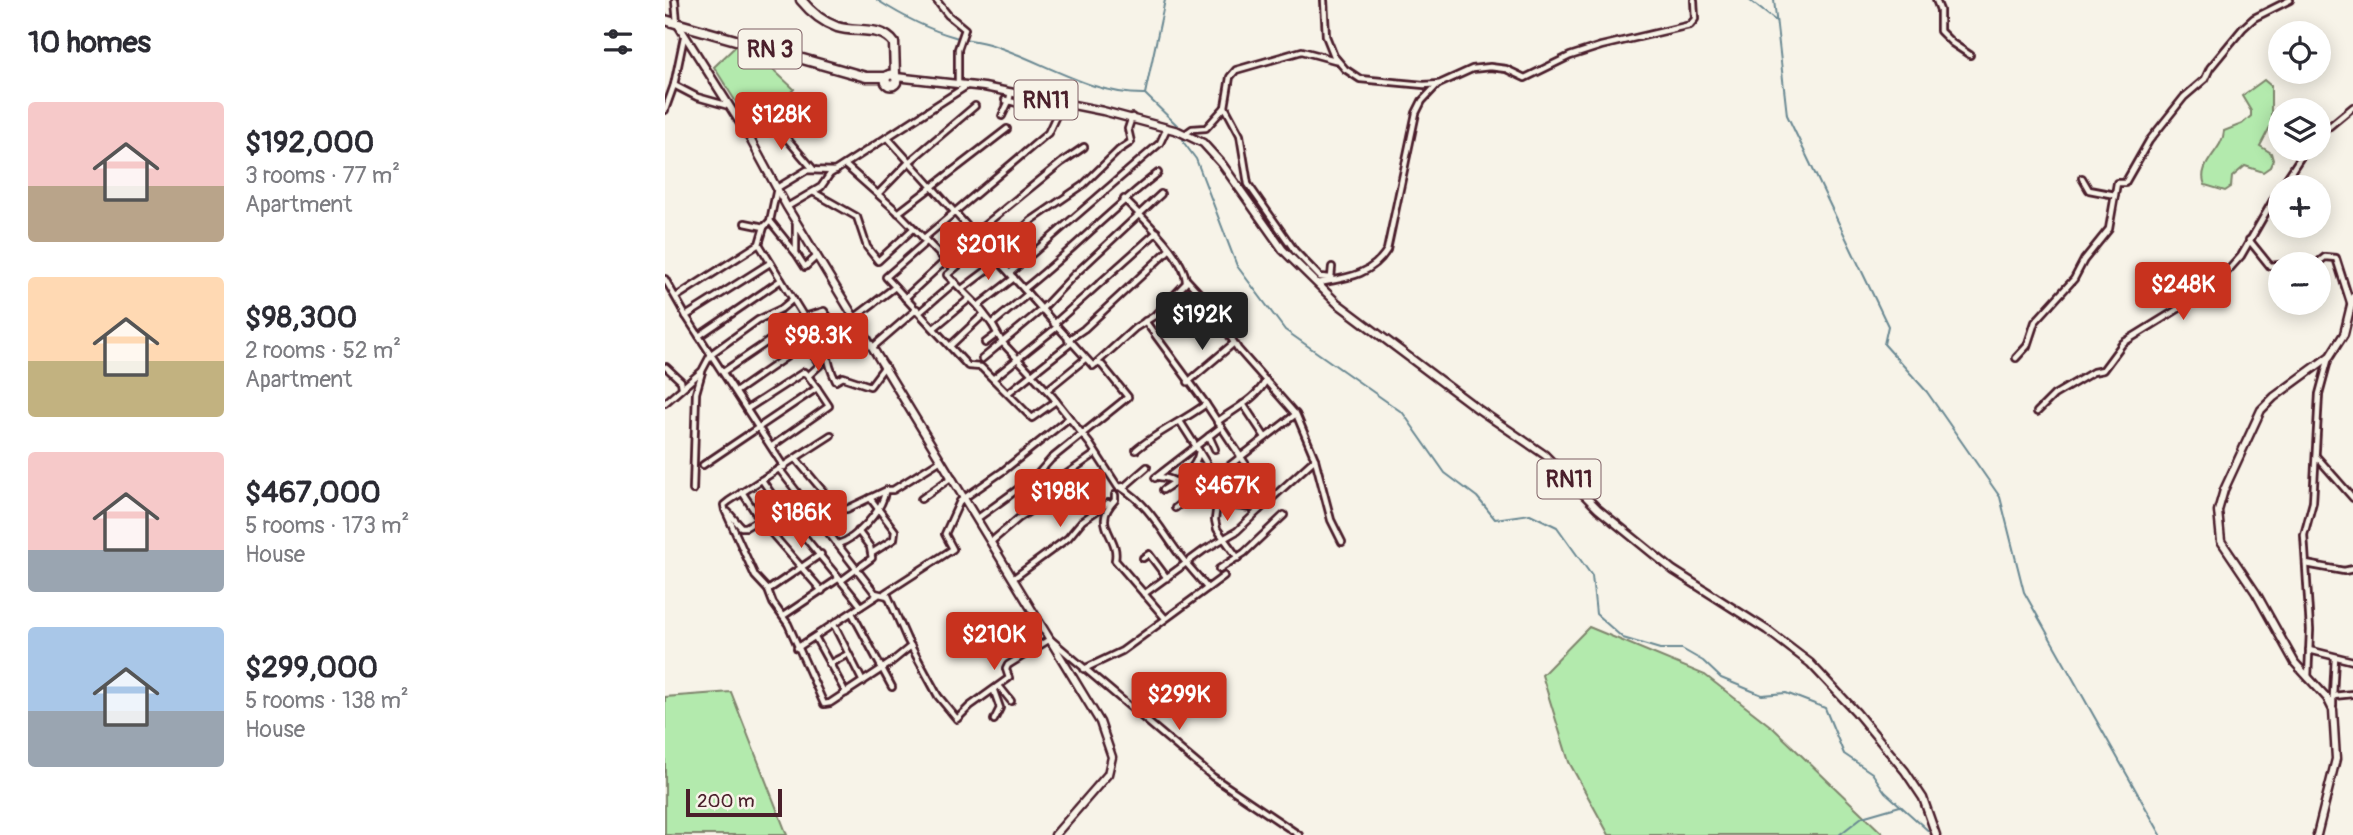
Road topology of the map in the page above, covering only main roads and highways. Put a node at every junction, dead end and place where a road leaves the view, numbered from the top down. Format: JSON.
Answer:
{"nodes":[{"id":1,"x":801,"y":0,"type":"edge"},
{"id":2,"x":665,"y":20,"type":"edge"},
{"id":3,"x":677,"y":23,"type":"junction"},
{"id":4,"x":891,"y":78,"type":"junction"},
{"id":5,"x":2353,"y":297,"type":"edge"},
{"id":6,"x":1055,"y":835,"type":"edge"},
{"id":7,"x":1936,"y":835,"type":"edge"},
{"id":8,"x":2317,"y":835,"type":"edge"}],
"edges":[{"from":1,"to":4,"type":"highway","number":"RN 3"},
{"from":2,"to":3,"type":"highway","number":"RN 3"},
{"from":3,"to":4,"type":"highway","number":"RN 3"},
{"from":3,"to":6,"type":"main road"},
{"from":4,"to":7,"type":"main road","number":"RN11"},
{"from":5,"to":8,"type":"main road"}]}
